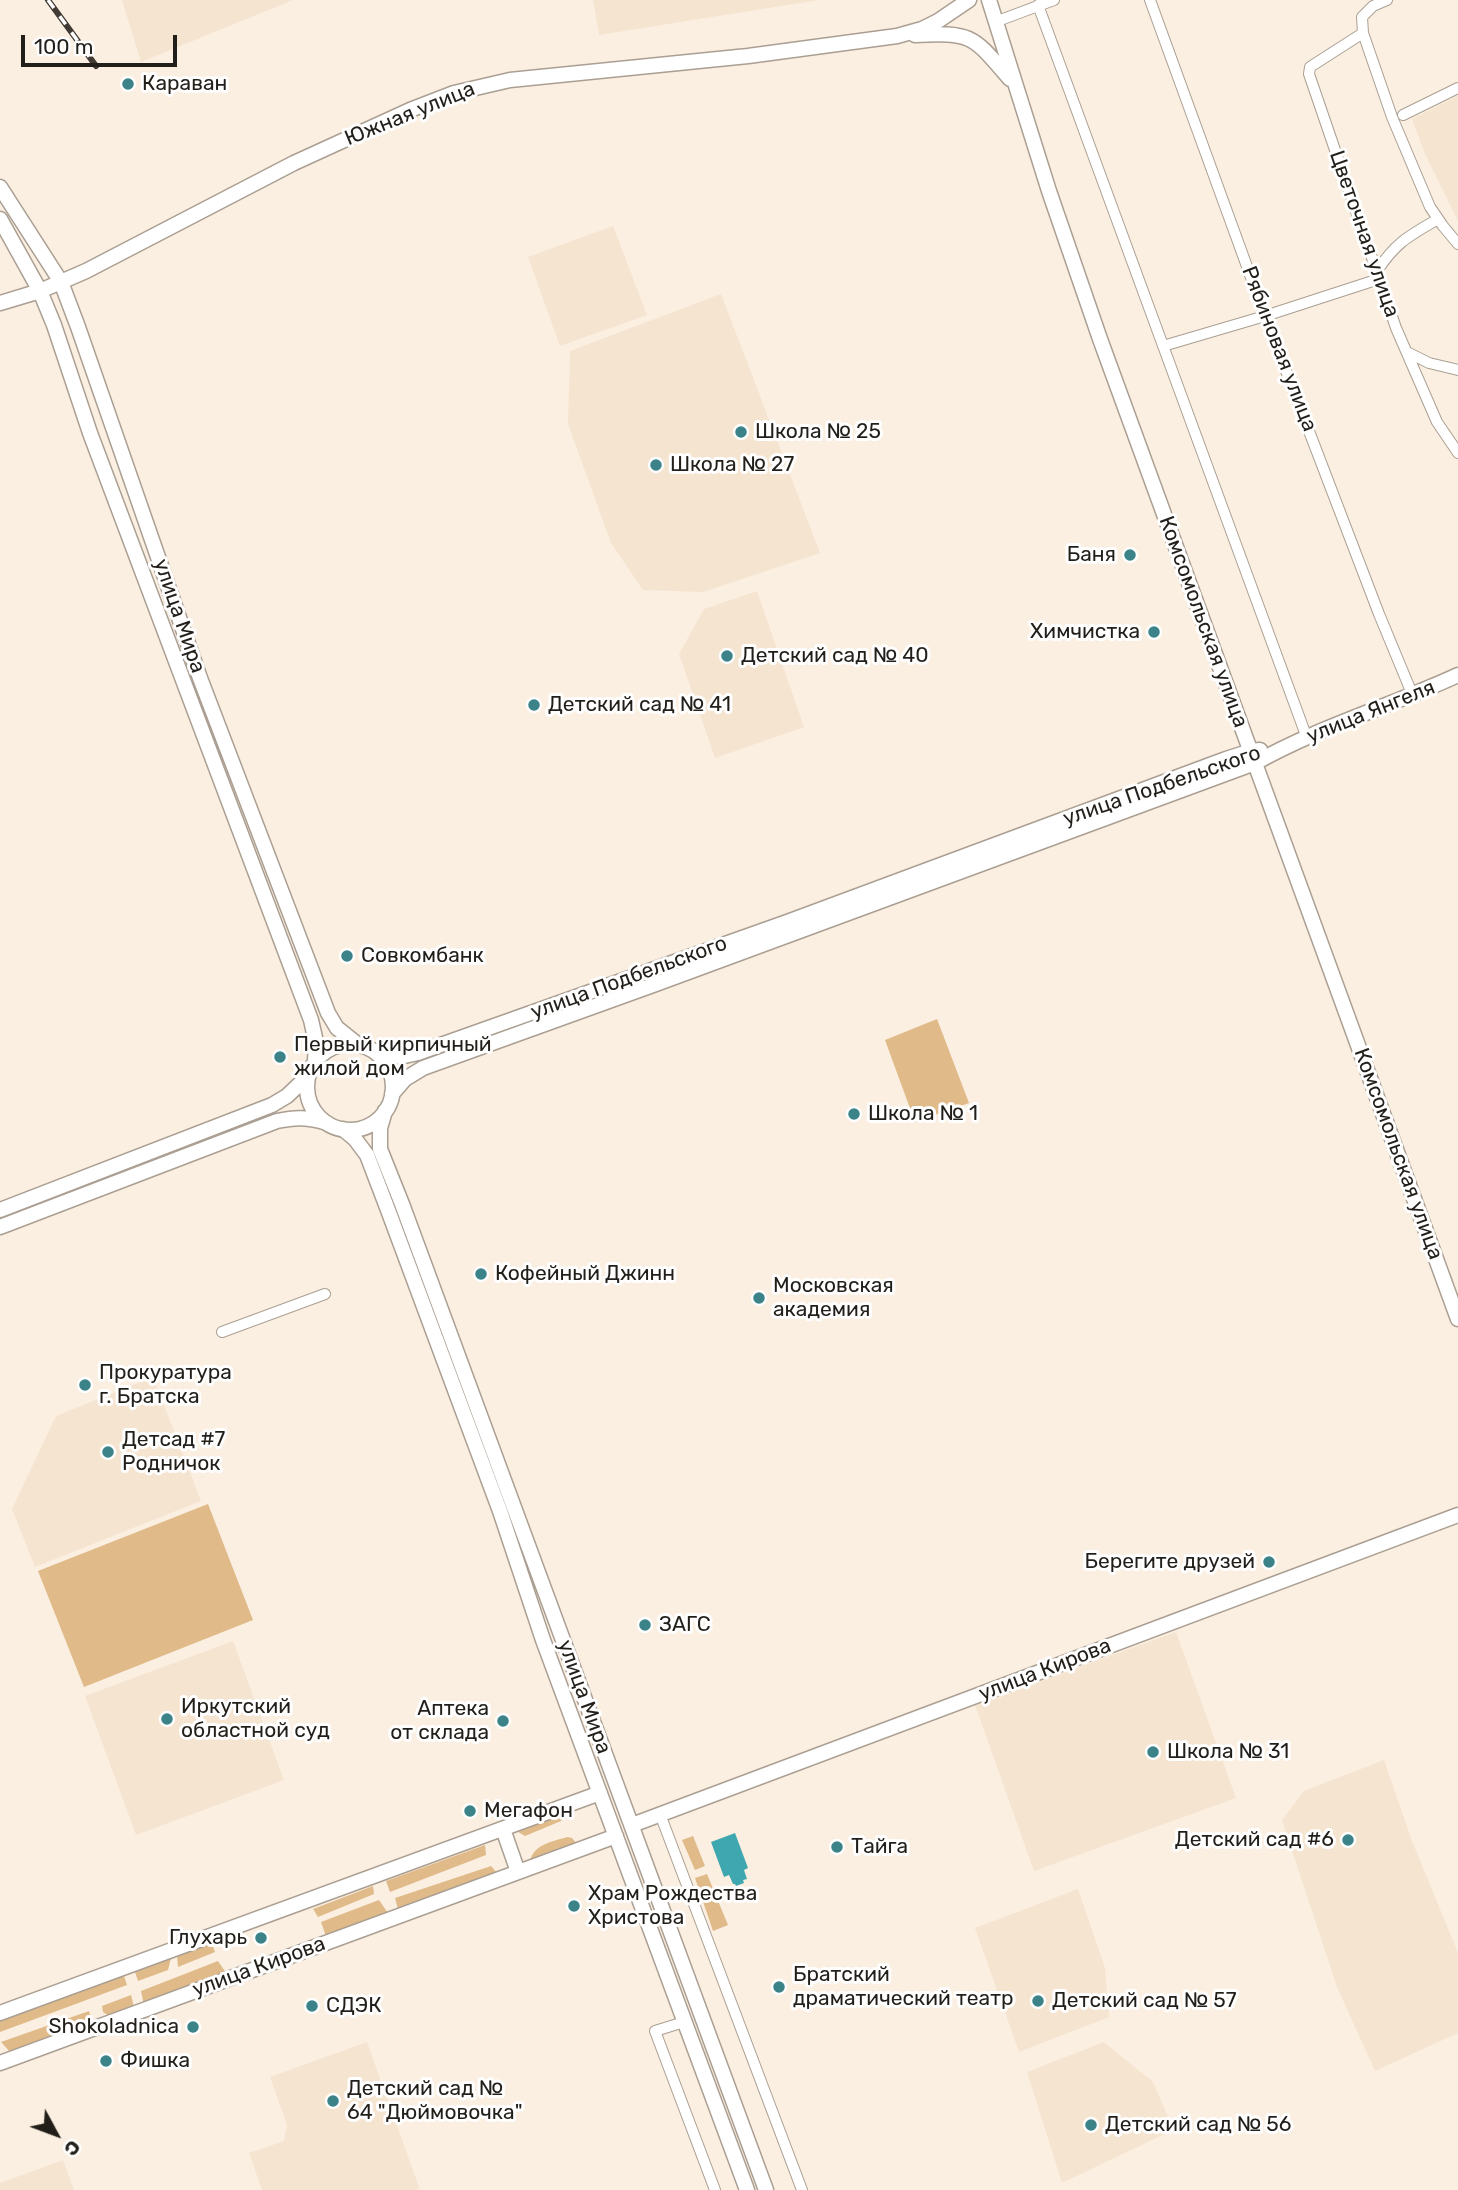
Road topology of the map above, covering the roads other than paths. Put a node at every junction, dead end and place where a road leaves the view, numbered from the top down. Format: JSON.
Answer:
{"nodes":[{"id":1,"x":970,"y":0,"type":"edge"},
{"id":2,"x":989,"y":0,"type":"edge"},
{"id":3,"x":1054,"y":0,"type":"edge"},
{"id":4,"x":1150,"y":0,"type":"edge"},
{"id":5,"x":1387,"y":0,"type":"edge"},
{"id":6,"x":1038,"y":5,"type":"junction"},
{"id":7,"x":995,"y":22,"type":"junction"},
{"id":8,"x":1363,"y":33,"type":"junction"},
{"id":9,"x":897,"y":36,"type":"junction"},
{"id":10,"x":1015,"y":85,"type":"junction"},
{"id":11,"x":1458,"y":88,"type":"edge"},
{"id":12,"x":1403,"y":115,"type":"dead end"},
{"id":13,"x":0,"y":187,"type":"edge"},
{"id":14,"x":0,"y":219,"type":"edge"},
{"id":15,"x":1438,"y":219,"type":"junction"},
{"id":16,"x":1458,"y":244,"type":"edge"},
{"id":17,"x":1378,"y":275,"type":"junction"},
{"id":18,"x":61,"y":282,"type":"junction"},
{"id":19,"x":40,"y":290,"type":"junction"},
{"id":20,"x":0,"y":303,"type":"edge"},
{"id":21,"x":1265,"y":316,"type":"junction"},
{"id":22,"x":1163,"y":346,"type":"junction"},
{"id":23,"x":1407,"y":352,"type":"junction"},
{"id":24,"x":1458,"y":371,"type":"edge"},
{"id":25,"x":1458,"y":453,"type":"edge"},
{"id":26,"x":1458,"y":675,"type":"edge"},
{"id":27,"x":1413,"y":696,"type":"junction"},
{"id":28,"x":1307,"y":738,"type":"junction"},
{"id":29,"x":1283,"y":747,"type":"joint"},
{"id":30,"x":1253,"y":757,"type":"junction"},
{"id":31,"x":1088,"y":817,"type":"junction"},
{"id":32,"x":357,"y":1044,"type":"junction"},
{"id":33,"x":375,"y":1051,"type":"junction"},
{"id":34,"x":315,"y":1061,"type":"junction"},
{"id":35,"x":308,"y":1076,"type":"junction"},
{"id":36,"x":392,"y":1094,"type":"junction"},
{"id":37,"x":385,"y":1111,"type":"junction"},
{"id":38,"x":327,"y":1123,"type":"junction"},
{"id":39,"x":343,"y":1129,"type":"junction"},
{"id":40,"x":395,"y":1207,"type":"junction"},
{"id":41,"x":0,"y":1210,"type":"edge"},
{"id":42,"x":0,"y":1227,"type":"edge"},
{"id":43,"x":325,"y":1294,"type":"dead end"},
{"id":44,"x":1458,"y":1319,"type":"edge"},
{"id":45,"x":222,"y":1332,"type":"dead end"},
{"id":46,"x":1458,"y":1515,"type":"edge"},
{"id":47,"x":561,"y":1634,"type":"junction"},
{"id":48,"x":544,"y":1640,"type":"junction"},
{"id":49,"x":600,"y":1793,"type":"junction"},
{"id":50,"x":660,"y":1814,"type":"junction"},
{"id":51,"x":632,"y":1825,"type":"junction"},
{"id":52,"x":503,"y":1829,"type":"junction"},
{"id":53,"x":616,"y":1836,"type":"junction"},
{"id":54,"x":518,"y":1872,"type":"junction"},
{"id":55,"x":660,"y":1905,"type":"junction"},
{"id":56,"x":644,"y":1912,"type":"junction"},
{"id":57,"x":0,"y":2012,"type":"edge"},
{"id":58,"x":684,"y":2022,"type":"junction"},
{"id":59,"x":0,"y":2063,"type":"edge"},
{"id":60,"x":715,"y":2190,"type":"edge"},
{"id":61,"x":747,"y":2190,"type":"edge"},
{"id":62,"x":766,"y":2190,"type":"edge"},
{"id":63,"x":802,"y":2190,"type":"edge"}],
"edges":[{"from":1,"to":9,"type":"main road","name":"Южная улица"},
{"from":2,"to":7,"type":"main road","name":"Комсомольская улица"},
{"from":3,"to":6,"type":"street"},
{"from":4,"to":21,"type":"street","name":"Рябиновая улица"},
{"from":5,"to":8,"type":"street"},
{"from":6,"to":7,"type":"street"},
{"from":6,"to":22,"type":"street"},
{"from":7,"to":10,"type":"main road","name":"Комсомольская улица"},
{"from":8,"to":15,"type":"street"},
{"from":8,"to":17,"type":"street","name":"Цветочная улица"},
{"from":9,"to":10,"type":"main road"},
{"from":9,"to":18,"type":"main road","name":"Южная улица"},
{"from":10,"to":30,"type":"main road","name":"Комсомольская улица"},
{"from":11,"to":12,"type":"street"},
{"from":13,"to":18,"type":"main road","name":"улица Мира"},
{"from":14,"to":19,"type":"main road","name":"улица Мира"},
{"from":15,"to":16,"type":"street"},
{"from":15,"to":17,"type":"street"},
{"from":17,"to":21,"type":"street"},
{"from":17,"to":23,"type":"street","name":"Цветочная улица"},
{"from":18,"to":19,"type":"main road","name":"Южная улица"},
{"from":18,"to":32,"type":"main road","name":"улица Мира"},
{"from":19,"to":20,"type":"main road","name":"Южная улица"},
{"from":19,"to":34,"type":"main road","name":"улица Мира"},
{"from":21,"to":22,"type":"street"},
{"from":21,"to":27,"type":"street","name":"Рябиновая улица"},
{"from":22,"to":28,"type":"street"},
{"from":23,"to":24,"type":"street"},
{"from":23,"to":25,"type":"street","name":"Цветочная улица"},
{"from":26,"to":27,"type":"main road","name":"улица Янгеля"},
{"from":27,"to":28,"type":"main road","name":"улица Янгеля"},
{"from":28,"to":29,"type":"main road","name":"улица Янгеля"},
{"from":29,"to":30,"type":"main road","name":"улица Подбельского"},
{"from":30,"to":31,"type":"main road","name":"улица Подбельского"},
{"from":30,"to":44,"type":"main road","name":"Комсомольская улица"},
{"from":31,"to":33,"type":"main road","name":"улица Подбельского"},
{"from":31,"to":36,"type":"main road","name":"улица Подбельского"},
{"from":32,"to":33,"type":"main road"},
{"from":32,"to":34,"type":"main road"},
{"from":33,"to":36,"type":"main road"},
{"from":34,"to":35,"type":"main road"},
{"from":35,"to":38,"type":"main road"},
{"from":35,"to":41,"type":"main road"},
{"from":36,"to":37,"type":"main road"},
{"from":37,"to":39,"type":"main road"},
{"from":37,"to":40,"type":"main road"},
{"from":38,"to":39,"type":"main road"},
{"from":38,"to":42,"type":"main road"},
{"from":39,"to":40,"type":"main road"},
{"from":40,"to":47,"type":"main road","name":"улица Мира"},
{"from":40,"to":48,"type":"main road","name":"улица Мира"},
{"from":43,"to":45,"type":"street"},
{"from":46,"to":50,"type":"main road","name":"улица Кирова"},
{"from":47,"to":48,"type":"main road"},
{"from":47,"to":51,"type":"main road","name":"улица Мира"},
{"from":48,"to":49,"type":"main road","name":"улица Мира"},
{"from":49,"to":52,"type":"main road"},
{"from":49,"to":53,"type":"main road","name":"улица Мира"},
{"from":50,"to":51,"type":"main road","name":"улица Кирова"},
{"from":50,"to":63,"type":"street"},
{"from":51,"to":55,"type":"main road","name":"улица Мира"},
{"from":52,"to":54,"type":"main road"},
{"from":52,"to":57,"type":"main road"},
{"from":53,"to":54,"type":"main road","name":"улица Кирова"},
{"from":53,"to":56,"type":"main road","name":"улица Мира"},
{"from":54,"to":59,"type":"main road","name":"улица Кирова"},
{"from":55,"to":56,"type":"main road"},
{"from":55,"to":62,"type":"main road","name":"улица Мира"},
{"from":56,"to":58,"type":"main road","name":"улица Мира"},
{"from":58,"to":60,"type":"street"},
{"from":58,"to":61,"type":"main road","name":"улица Мира"}]}
